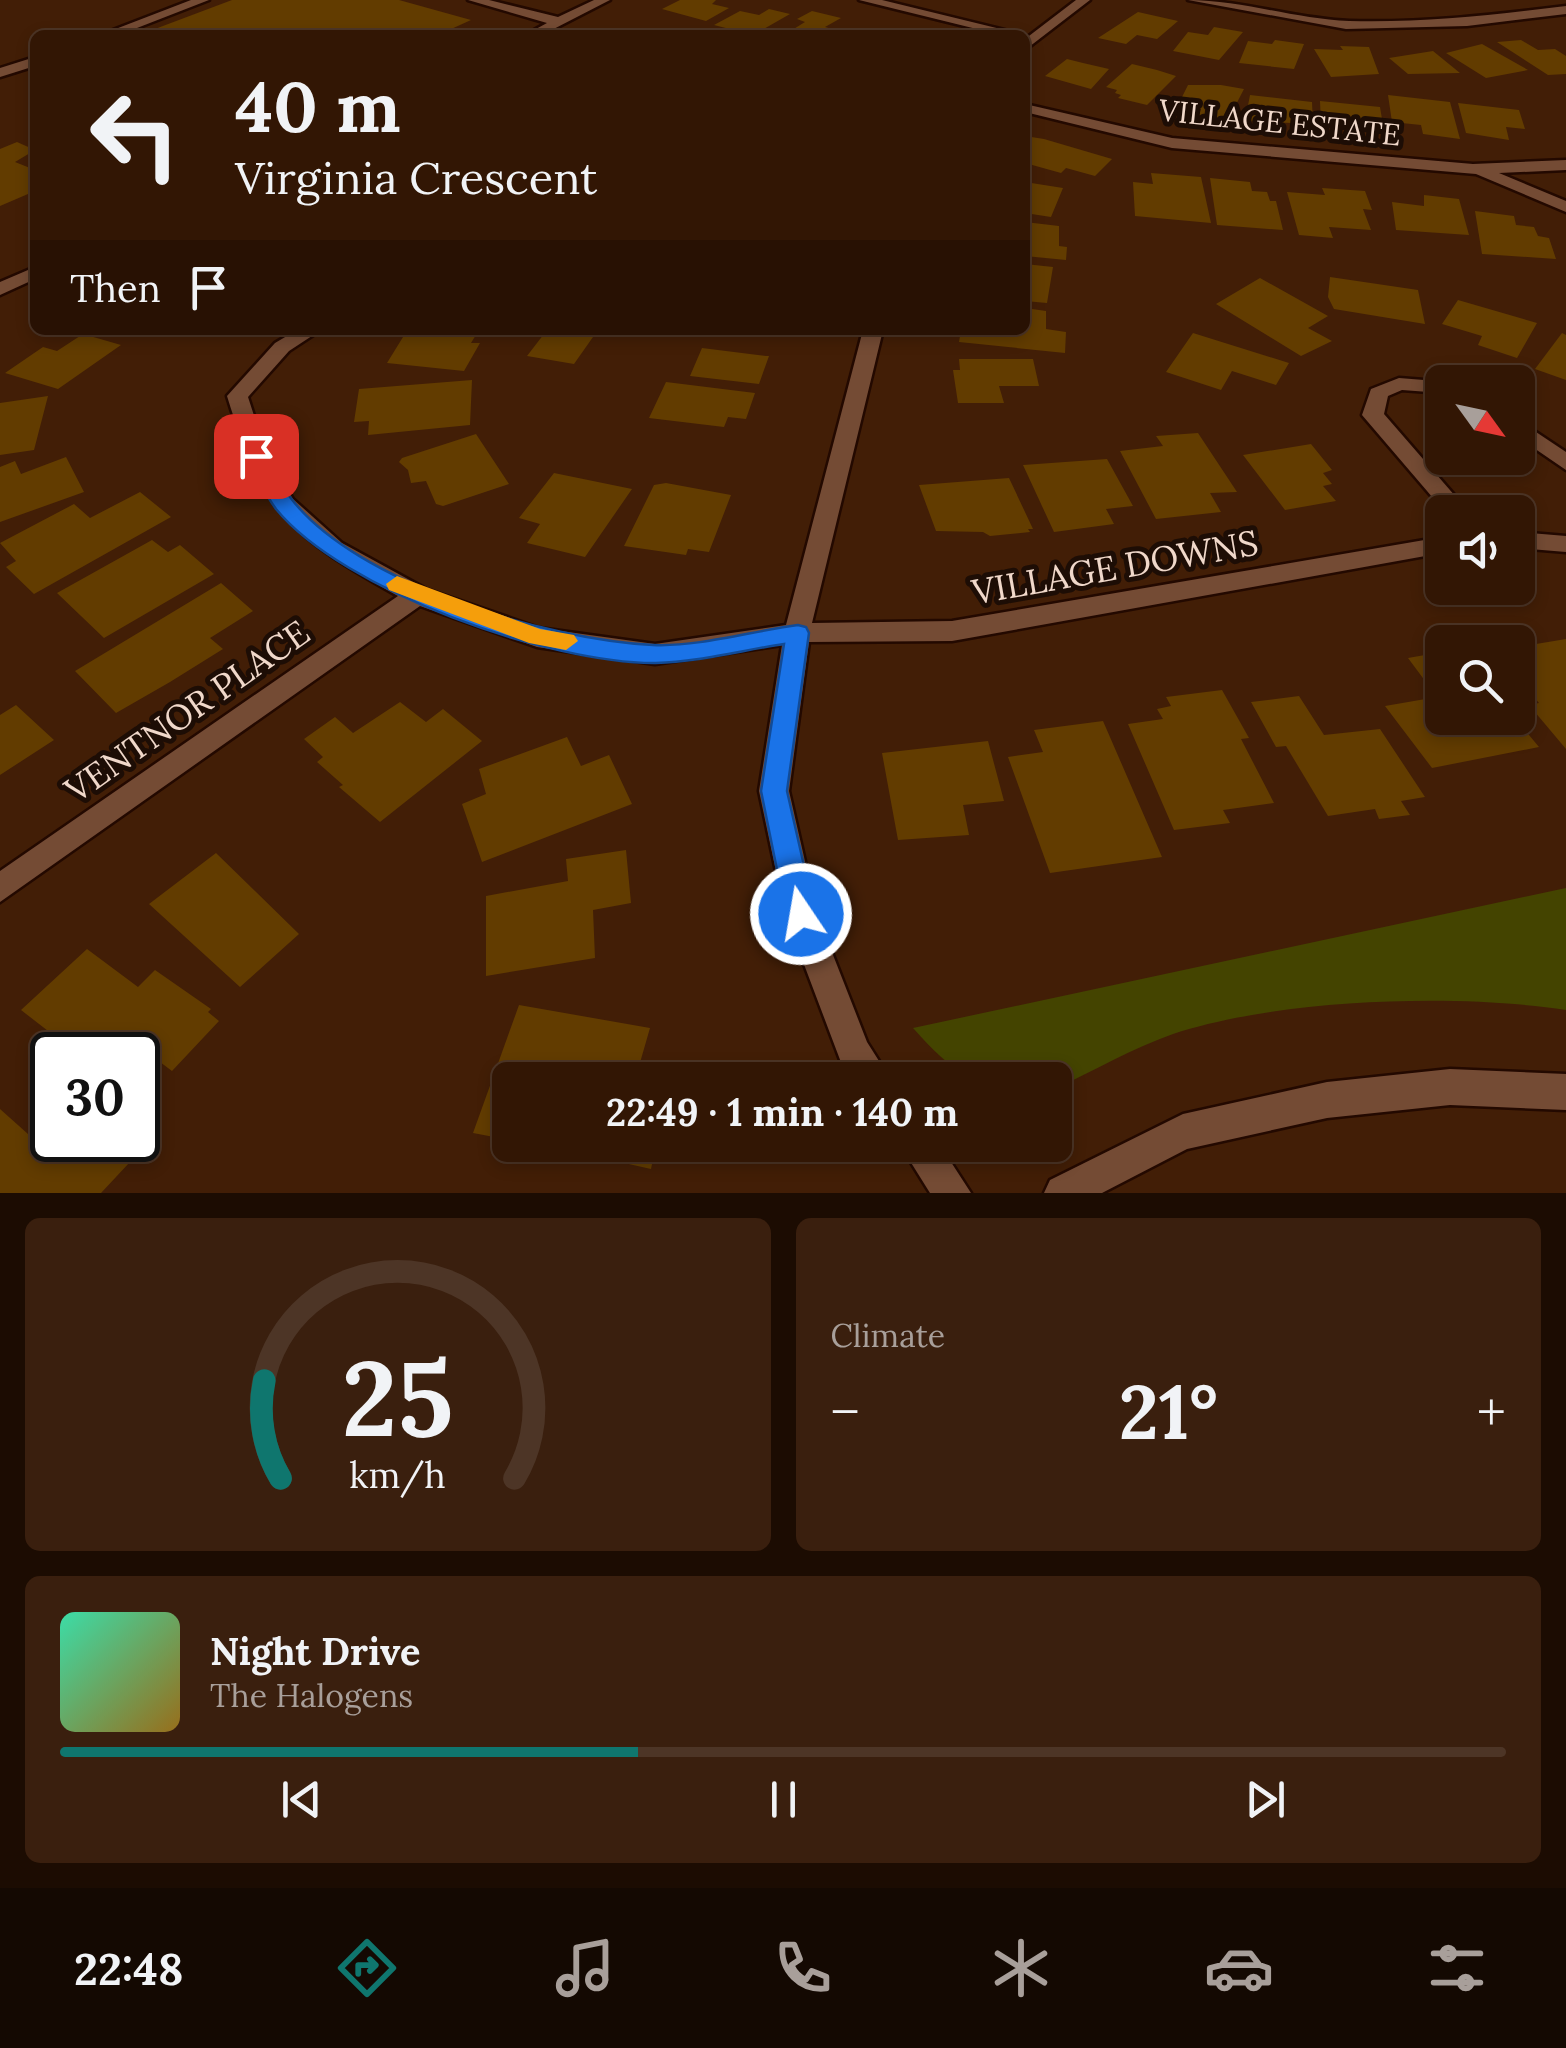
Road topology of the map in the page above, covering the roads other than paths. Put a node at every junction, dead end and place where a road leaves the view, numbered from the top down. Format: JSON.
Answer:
{"nodes":[{"id":1,"x":202,"y":0,"type":"edge"},
{"id":2,"x":474,"y":0,"type":"edge"},
{"id":3,"x":604,"y":0,"type":"edge"},
{"id":4,"x":865,"y":0,"type":"edge"},
{"id":5,"x":1084,"y":0,"type":"edge"},
{"id":6,"x":1194,"y":0,"type":"edge"},
{"id":7,"x":1511,"y":0,"type":"edge"},
{"id":8,"x":1566,"y":10,"type":"edge"},
{"id":9,"x":1533,"y":14,"type":"junction"},
{"id":10,"x":560,"y":22,"type":"junction"},
{"id":11,"x":121,"y":30,"type":"edge"},
{"id":12,"x":543,"y":30,"type":"edge"},
{"id":13,"x":989,"y":30,"type":"edge"},
{"id":14,"x":1030,"y":36,"type":"edge"},
{"id":15,"x":30,"y":64,"type":"edge"},
{"id":16,"x":5,"y":72,"type":"edge"},
{"id":17,"x":30,"y":79,"type":"edge"},
{"id":18,"x":1030,"y":109,"type":"edge"},
{"id":19,"x":1566,"y":165,"type":"edge"},
{"id":20,"x":1474,"y":169,"type":"junction"},
{"id":21,"x":1566,"y":206,"type":"edge"},
{"id":22,"x":30,"y":274,"type":"edge"},
{"id":23,"x":0,"y":289,"type":"edge"},
{"id":24,"x":304,"y":335,"type":"edge"},
{"id":25,"x":873,"y":335,"type":"edge"},
{"id":26,"x":1425,"y":386,"type":"edge"},
{"id":27,"x":1535,"y":440,"type":"edge"},
{"id":28,"x":1566,"y":463,"type":"edge"},
{"id":29,"x":1425,"y":474,"type":"edge"},
{"id":30,"x":1426,"y":475,"type":"edge"},
{"id":31,"x":1443,"y":495,"type":"edge"},
{"id":32,"x":1535,"y":541,"type":"edge"},
{"id":33,"x":1566,"y":544,"type":"edge"},
{"id":34,"x":1425,"y":548,"type":"edge"},
{"id":35,"x":417,"y":595,"type":"junction"},
{"id":36,"x":798,"y":633,"type":"junction"},
{"id":37,"x":0,"y":888,"type":"edge"},
{"id":38,"x":860,"y":1062,"type":"edge"},
{"id":39,"x":1566,"y":1092,"type":"edge"},
{"id":40,"x":930,"y":1162,"type":"edge"},
{"id":41,"x":952,"y":1193,"type":"edge"},
{"id":42,"x":1063,"y":1193,"type":"edge"}],
"edges":[{"from":1,"to":11,"type":"street"},
{"from":2,"to":10,"type":"street"},
{"from":3,"to":10,"type":"street"},
{"from":4,"to":13,"type":"street"},
{"from":5,"to":14,"type":"street"},
{"from":6,"to":9,"type":"street"},
{"from":7,"to":9,"type":"street"},
{"from":8,"to":9,"type":"street"},
{"from":10,"to":12,"type":"street"},
{"from":15,"to":16,"type":"street"},
{"from":16,"to":17,"type":"street"},
{"from":18,"to":20,"type":"street","name":"VILLAGE ESTATE"},
{"from":19,"to":20,"type":"street","name":"VILLAGE ESTATE"},
{"from":20,"to":21,"type":"street","name":"VILLAGE ESTATE"},
{"from":22,"to":23,"type":"street"},
{"from":24,"to":35,"type":"street","name":"VILLAGE DOWNS"},
{"from":25,"to":36,"type":"street"},
{"from":26,"to":29,"type":"street"},
{"from":27,"to":28,"type":"street"},
{"from":30,"to":31,"type":"street"},
{"from":32,"to":33,"type":"street"},
{"from":34,"to":36,"type":"street","name":"VILLAGE DOWNS"},
{"from":35,"to":36,"type":"street","name":"VILLAGE DOWNS"},
{"from":35,"to":37,"type":"street","name":"VENTNOR PLACE"},
{"from":36,"to":38,"type":"street"},
{"from":39,"to":42,"type":"street"},
{"from":40,"to":41,"type":"street"}]}
